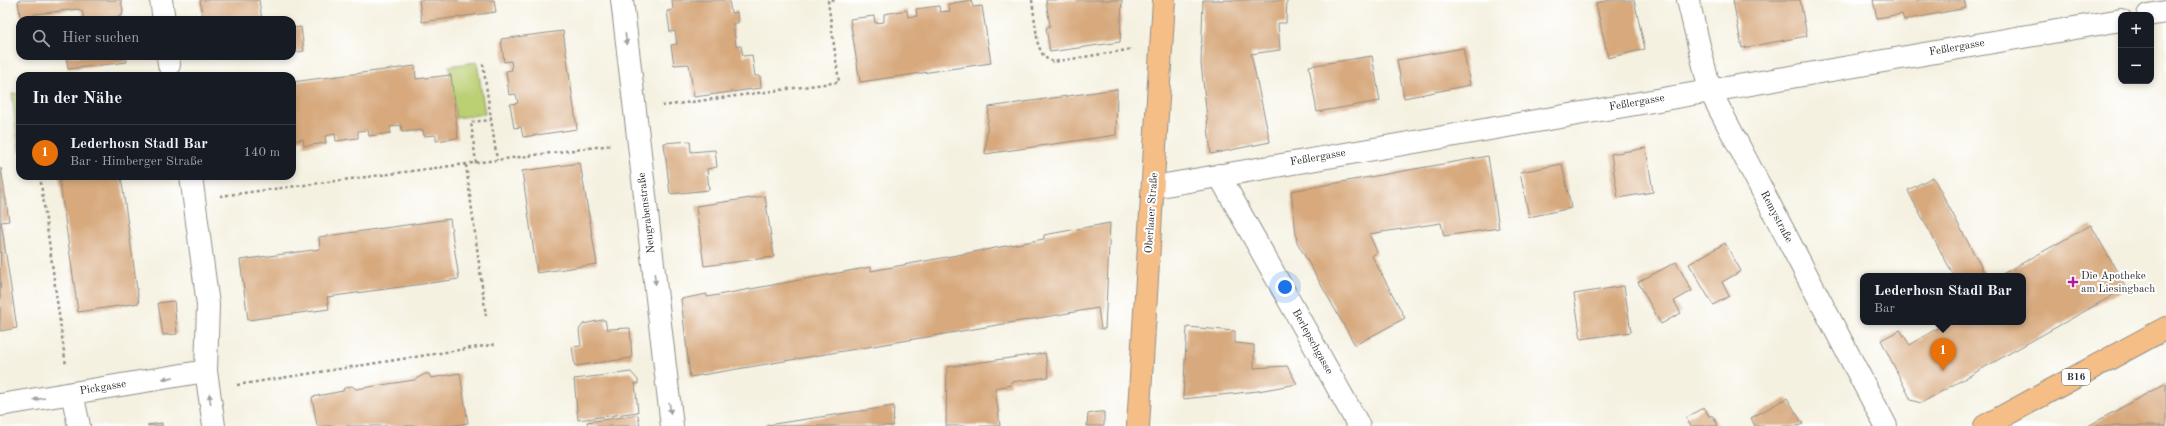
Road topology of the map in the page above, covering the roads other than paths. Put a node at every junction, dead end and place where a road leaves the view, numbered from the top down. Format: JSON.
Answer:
{"nodes":[{"id":1,"x":161,"y":0,"type":"edge"},
{"id":2,"x":622,"y":0,"type":"edge"},
{"id":3,"x":1164,"y":0,"type":"edge"},
{"id":4,"x":1688,"y":0,"type":"edge"},
{"id":5,"x":2166,"y":12,"type":"edge"},
{"id":6,"x":2154,"y":14,"type":"edge"},
{"id":7,"x":163,"y":16,"type":"edge"},
{"id":8,"x":2118,"y":21,"type":"edge"},
{"id":9,"x":1710,"y":91,"type":"junction"},
{"id":10,"x":1219,"y":175,"type":"junction"},
{"id":11,"x":192,"y":180,"type":"edge"},
{"id":12,"x":1154,"y":187,"type":"junction"},
{"id":13,"x":2166,"y":328,"type":"edge"},
{"id":14,"x":206,"y":371,"type":"junction"},
{"id":15,"x":72,"y":393,"type":"junction"},
{"id":16,"x":0,"y":405,"type":"edge"},
{"id":17,"x":79,"y":426,"type":"edge"},
{"id":18,"x":214,"y":426,"type":"edge"},
{"id":19,"x":672,"y":426,"type":"edge"},
{"id":20,"x":1138,"y":426,"type":"edge"},
{"id":21,"x":1359,"y":426,"type":"edge"},
{"id":22,"x":1886,"y":426,"type":"edge"},
{"id":23,"x":1985,"y":426,"type":"edge"}],
"edges":[{"from":1,"to":7,"type":"street"},
{"from":2,"to":19,"type":"street","name":"Neugrabenstraße","one_way":true},
{"from":3,"to":12,"type":"main road","name":"Oberlaaer Straße"},
{"from":4,"to":9,"type":"street","name":"Remystraße"},
{"from":5,"to":6,"type":"street"},
{"from":8,"to":9,"type":"street","name":"Feßlergasse"},
{"from":9,"to":10,"type":"street","name":"Feßlergasse"},
{"from":9,"to":22,"type":"street","name":"Remystraße"},
{"from":10,"to":12,"type":"street","name":"Feßlergasse"},
{"from":10,"to":21,"type":"street","name":"Berlepschgasse"},
{"from":11,"to":14,"type":"street"},
{"from":12,"to":20,"type":"main road","name":"Oberlaaer Straße"},
{"from":13,"to":23,"type":"main road","number":"B16"},
{"from":14,"to":15,"type":"street","name":"Pickgasse","one_way":true},
{"from":18,"to":14,"type":"street","one_way":true},
{"from":15,"to":16,"type":"street","name":"Pickgasse","one_way":true},
{"from":15,"to":17,"type":"street"}]}
